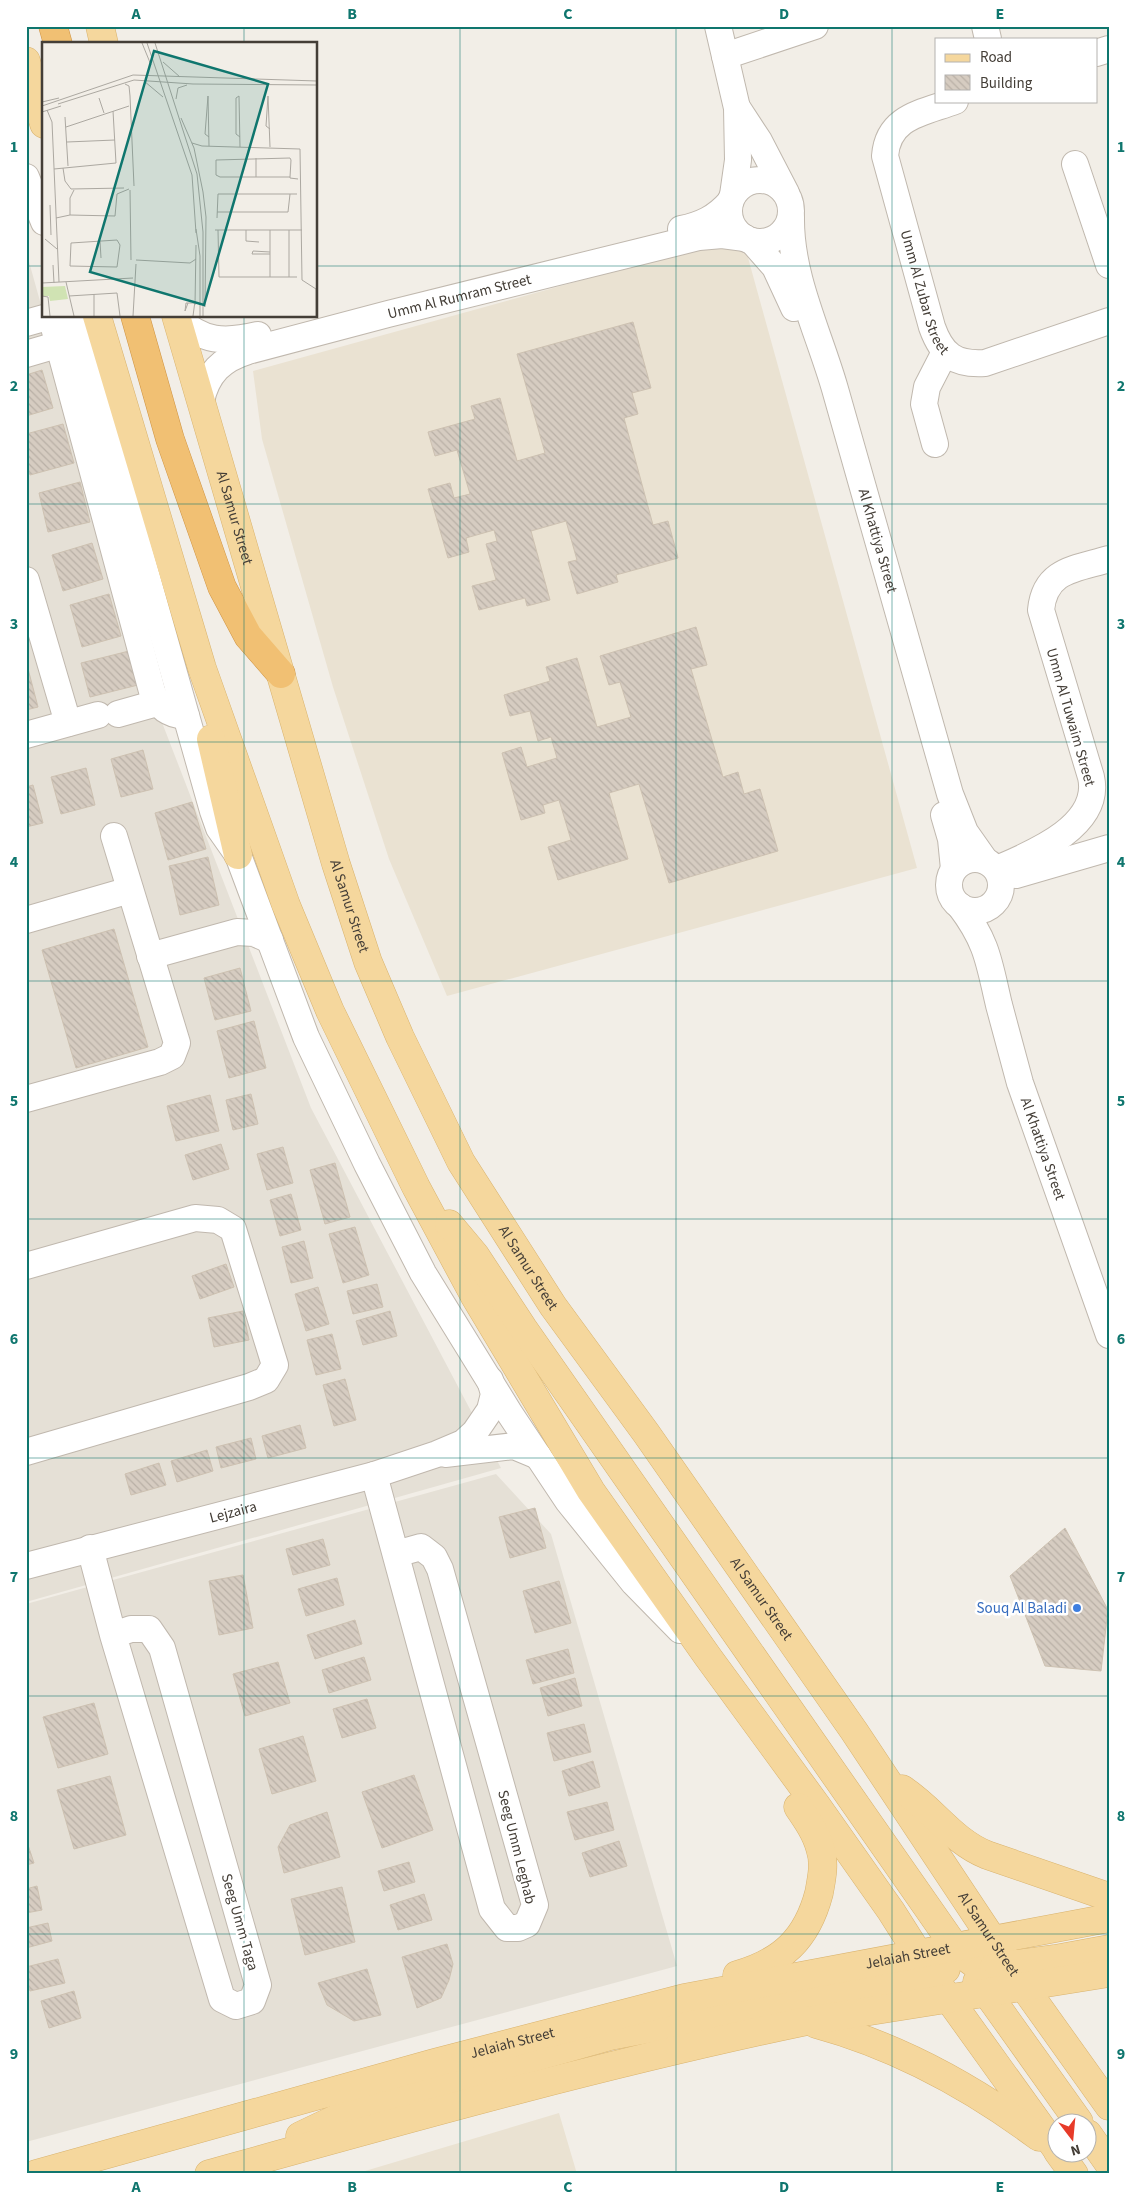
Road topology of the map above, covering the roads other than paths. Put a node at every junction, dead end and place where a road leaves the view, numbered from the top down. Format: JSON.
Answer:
{"nodes":[{"id":1,"x":53,"y":26,"type":"edge"},
{"id":2,"x":100,"y":26,"type":"edge"},
{"id":3,"x":718,"y":26,"type":"edge"},
{"id":4,"x":815,"y":26,"type":"edge"},
{"id":5,"x":57,"y":42,"type":"edge"},
{"id":6,"x":104,"y":42,"type":"edge"},
{"id":7,"x":725,"y":56,"type":"junction"},
{"id":8,"x":26,"y":61,"type":"edge"},
{"id":9,"x":952,"y":102,"type":"edge"},
{"id":10,"x":737,"y":108,"type":"junction"},
{"id":11,"x":42,"y":117,"type":"edge"},
{"id":12,"x":1075,"y":164,"type":"dead end"},
{"id":13,"x":26,"y":176,"type":"edge"},
{"id":14,"x":732,"y":199,"type":"junction"},
{"id":15,"x":788,"y":205,"type":"junction"},
{"id":16,"x":42,"y":217,"type":"edge"},
{"id":17,"x":748,"y":240,"type":"junction"},
{"id":18,"x":1109,"y":265,"type":"edge"},
{"id":19,"x":44,"y":318,"type":"edge"},
{"id":20,"x":53,"y":318,"type":"edge"},
{"id":21,"x":98,"y":318,"type":"edge"},
{"id":22,"x":136,"y":318,"type":"edge"},
{"id":23,"x":176,"y":318,"type":"edge"},
{"id":24,"x":177,"y":318,"type":"edge"},
{"id":25,"x":1109,"y":321,"type":"edge"},
{"id":26,"x":26,"y":323,"type":"edge"},
{"id":27,"x":70,"y":333,"type":"edge"},
{"id":28,"x":945,"y":352,"type":"junction"},
{"id":29,"x":26,"y":354,"type":"edge"},
{"id":30,"x":201,"y":401,"type":"junction"},
{"id":31,"x":935,"y":444,"type":"dead end"},
{"id":32,"x":1109,"y":560,"type":"edge"},
{"id":33,"x":26,"y":580,"type":"edge"},
{"id":34,"x":202,"y":668,"type":"junction"},
{"id":35,"x":281,"y":674,"type":"junction"},
{"id":36,"x":157,"y":703,"type":"junction"},
{"id":37,"x":186,"y":716,"type":"junction"},
{"id":38,"x":68,"y":723,"type":"junction"},
{"id":39,"x":26,"y":735,"type":"edge"},
{"id":40,"x":114,"y":836,"type":"dead end"},
{"id":41,"x":1109,"y":848,"type":"edge"},
{"id":42,"x":238,"y":855,"type":"junction"},
{"id":43,"x":954,"y":869,"type":"junction"},
{"id":44,"x":995,"y":877,"type":"junction"},
{"id":45,"x":130,"y":890,"type":"junction"},
{"id":46,"x":254,"y":899,"type":"junction"},
{"id":47,"x":960,"y":906,"type":"junction"},
{"id":48,"x":26,"y":920,"type":"edge"},
{"id":49,"x":237,"y":932,"type":"junction"},
{"id":50,"x":270,"y":940,"type":"junction"},
{"id":51,"x":150,"y":956,"type":"junction"},
{"id":52,"x":990,"y":959,"type":"junction"},
{"id":53,"x":26,"y":1100,"type":"edge"},
{"id":54,"x":416,"y":1186,"type":"junction"},
{"id":55,"x":26,"y":1266,"type":"edge"},
{"id":56,"x":1109,"y":1335,"type":"edge"},
{"id":57,"x":490,"y":1380,"type":"junction"},
{"id":58,"x":26,"y":1452,"type":"edge"},
{"id":59,"x":437,"y":1454,"type":"junction"},
{"id":60,"x":538,"y":1456,"type":"junction"},
{"id":61,"x":374,"y":1474,"type":"junction"},
{"id":62,"x":90,"y":1548,"type":"junction"},
{"id":63,"x":396,"y":1554,"type":"junction"},
{"id":64,"x":26,"y":1566,"type":"edge"},
{"id":65,"x":113,"y":1635,"type":"junction"},
{"id":66,"x":708,"y":1656,"type":"junction"},
{"id":67,"x":888,"y":1781,"type":"junction"},
{"id":68,"x":1109,"y":1897,"type":"edge"},
{"id":69,"x":1109,"y":1918,"type":"edge"},
{"id":70,"x":994,"y":1939,"type":"junction"},
{"id":71,"x":1109,"y":1949,"type":"edge"},
{"id":72,"x":970,"y":1969,"type":"junction"},
{"id":73,"x":1109,"y":1972,"type":"edge"},
{"id":74,"x":684,"y":1998,"type":"junction"},
{"id":75,"x":949,"y":1999,"type":"junction"},
{"id":76,"x":807,"y":2021,"type":"junction"},
{"id":77,"x":1109,"y":2106,"type":"edge"},
{"id":78,"x":1072,"y":2112,"type":"edge"},
{"id":79,"x":1048,"y":2138,"type":"edge"},
{"id":80,"x":1048,"y":2144,"type":"edge"},
{"id":81,"x":1098,"y":2148,"type":"edge"},
{"id":82,"x":264,"y":2159,"type":"junction"},
{"id":83,"x":1065,"y":2162,"type":"edge"},
{"id":84,"x":1109,"y":2164,"type":"edge"},
{"id":85,"x":36,"y":2174,"type":"edge"},
{"id":86,"x":209,"y":2174,"type":"edge"},
{"id":87,"x":1074,"y":2174,"type":"edge"}],
"edges":[{"from":1,"to":5,"type":"highway"},
{"from":2,"to":6,"type":"main road"},
{"from":3,"to":7,"type":"street","name":"Al Khattiya Street"},
{"from":4,"to":7,"type":"street"},
{"from":7,"to":10,"type":"street","name":"Al Khattiya Street"},
{"from":8,"to":11,"type":"main road"},
{"from":9,"to":28,"type":"street","name":"Umm Al Zubar Street"},
{"from":10,"to":14,"type":"street","name":"Al Khattiya Street"},
{"from":10,"to":15,"type":"street","name":"Al Khattiya Street"},
{"from":12,"to":18,"type":"street"},
{"from":13,"to":16,"type":"street"},
{"from":14,"to":15,"type":"street"},
{"from":14,"to":17,"type":"street"},
{"from":14,"to":24,"type":"street","name":"Umm Al Rumram Street"},
{"from":15,"to":17,"type":"street"},
{"from":15,"to":44,"type":"street","name":"Al Khattiya Street"},
{"from":17,"to":30,"type":"street","name":"Umm Al Rumram Street"},
{"from":17,"to":43,"type":"street","name":"Al Khattiya Street"},
{"from":19,"to":26,"type":"street"},
{"from":20,"to":27,"type":"street"},
{"from":21,"to":34,"type":"main road","name":"Al Samur Street"},
{"from":22,"to":35,"type":"highway"},
{"from":23,"to":30,"type":"main road","name":"Al Samur Street"},
{"from":25,"to":28,"type":"street","name":"Umm Al Zubar Street"},
{"from":27,"to":29,"type":"street"},
{"from":27,"to":36,"type":"street"},
{"from":27,"to":37,"type":"street","name":"Al Samur Street"},
{"from":28,"to":31,"type":"street"},
{"from":30,"to":35,"type":"main road","name":"Al Samur Street"},
{"from":32,"to":44,"type":"street","name":"Umm Al Tuwaim Street"},
{"from":33,"to":38,"type":"street"},
{"from":34,"to":42,"type":"main road"},
{"from":34,"to":54,"type":"main road","name":"Al Samur Street"},
{"from":35,"to":67,"type":"main road","name":"Al Samur Street"},
{"from":36,"to":37,"type":"street"},
{"from":36,"to":38,"type":"street"},
{"from":37,"to":42,"type":"street","name":"Al Samur Street"},
{"from":38,"to":39,"type":"street"},
{"from":40,"to":45,"type":"street"},
{"from":41,"to":44,"type":"street"},
{"from":42,"to":46,"type":"street","name":"Al Samur Street"},
{"from":43,"to":44,"type":"street"},
{"from":43,"to":47,"type":"street"},
{"from":44,"to":47,"type":"street"},
{"from":44,"to":52,"type":"street","name":"Al Khattiya Street"},
{"from":45,"to":48,"type":"street"},
{"from":45,"to":51,"type":"street"},
{"from":46,"to":49,"type":"street"},
{"from":46,"to":50,"type":"street","name":"Al Samur Street"},
{"from":47,"to":52,"type":"street","name":"Al Khattiya Street"},
{"from":49,"to":50,"type":"street"},
{"from":49,"to":51,"type":"street"},
{"from":50,"to":57,"type":"street","name":"Al Samur Street"},
{"from":51,"to":53,"type":"street"},
{"from":52,"to":56,"type":"street","name":"Al Khattiya Street"},
{"from":54,"to":66,"type":"main road","name":"Al Samur Street"},
{"from":54,"to":72,"type":"main road"},
{"from":55,"to":58,"type":"street"},
{"from":57,"to":59,"type":"street","name":"Lejzaira"},
{"from":57,"to":60,"type":"street","name":"Al Samur Street"},
{"from":59,"to":60,"type":"street","name":"Lejzaira"},
{"from":59,"to":61,"type":"street","name":"Lejzaira"},
{"from":60,"to":66,"type":"street","name":"Al Samur Street"},
{"from":61,"to":62,"type":"street","name":"Lejzaira"},
{"from":61,"to":63,"type":"street","name":"Seeg Umm Leghab"},
{"from":62,"to":64,"type":"street","name":"Lejzaira"},
{"from":62,"to":65,"type":"street","name":"Seeg Umm Taga"},
{"from":63,"to":63,"type":"street","name":"Seeg Umm Leghab"},
{"from":65,"to":65,"type":"street","name":"Seeg Umm Taga"},
{"from":66,"to":72,"type":"main road","name":"Al Samur Street"},
{"from":66,"to":74,"type":"main road"},
{"from":67,"to":68,"type":"main road"},
{"from":67,"to":70,"type":"main road","name":"Al Samur Street"},
{"from":69,"to":70,"type":"main road","name":"Jelaiah Street"},
{"from":70,"to":72,"type":"main road","name":"Al Samur Street"},
{"from":70,"to":72,"type":"main road","name":"Jelaiah Street"},
{"from":71,"to":72,"type":"main road"},
{"from":72,"to":73,"type":"main road"},
{"from":72,"to":74,"type":"main road","name":"Jelaiah Street"},
{"from":72,"to":75,"type":"main road","name":"Jelaiah Street"},
{"from":72,"to":75,"type":"main road","name":"Al Samur Street"},
{"from":72,"to":77,"type":"main road","name":"Al Samur Street"},
{"from":72,"to":78,"type":"main road"},
{"from":72,"to":82,"type":"main road"},
{"from":74,"to":85,"type":"main road","name":"Jelaiah Street"},
{"from":75,"to":76,"type":"main road","name":"Jelaiah Street"},
{"from":75,"to":79,"type":"main road","name":"Al Samur Street"},
{"from":76,"to":80,"type":"main road"},
{"from":76,"to":82,"type":"main road","name":"Jelaiah Street"},
{"from":81,"to":84,"type":"main road"},
{"from":82,"to":86,"type":"main road","name":"Jelaiah Street"},
{"from":83,"to":87,"type":"main road","name":"Al Samur Street"}]}
